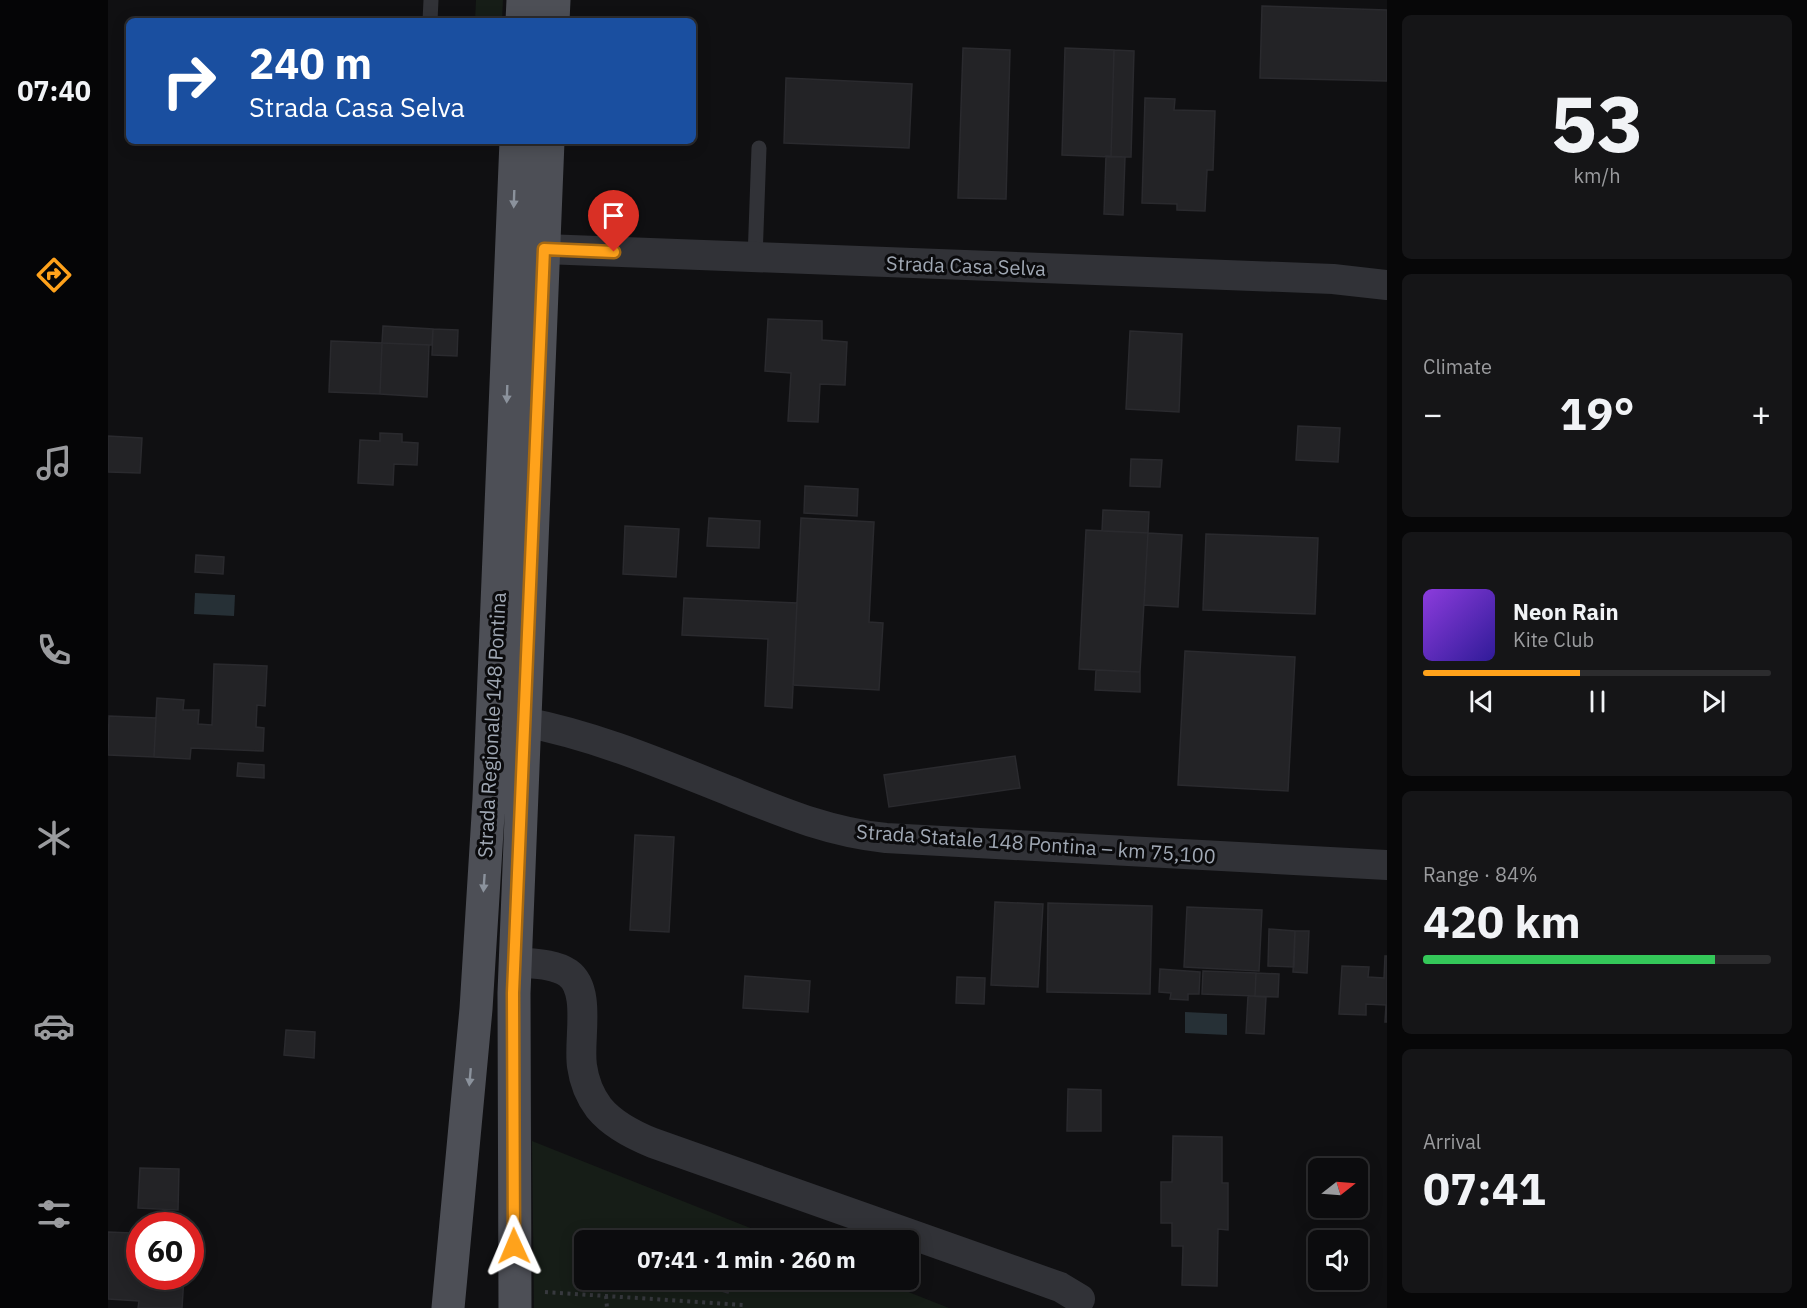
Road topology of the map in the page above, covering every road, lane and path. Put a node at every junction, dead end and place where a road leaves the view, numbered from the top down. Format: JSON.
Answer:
{"nodes":[{"id":1,"x":431,"y":0,"type":"edge"},
{"id":2,"x":523,"y":0,"type":"edge"},
{"id":3,"x":554,"y":0,"type":"edge"},
{"id":4,"x":430,"y":18,"type":"edge"},
{"id":5,"x":522,"y":18,"type":"edge"},
{"id":6,"x":553,"y":18,"type":"edge"},
{"id":7,"x":516,"y":144,"type":"edge"},
{"id":8,"x":548,"y":144,"type":"edge"},
{"id":9,"x":759,"y":148,"type":"dead end"},
{"id":10,"x":544,"y":249,"type":"junction"},
{"id":11,"x":755,"y":259,"type":"junction"},
{"id":12,"x":1387,"y":285,"type":"edge"},
{"id":13,"x":524,"y":722,"type":"junction"},
{"id":14,"x":1387,"y":865,"type":"edge"},
{"id":15,"x":514,"y":962,"type":"junction"},
{"id":16,"x":606,"y":1296,"type":"junction"},
{"id":17,"x":515,"y":1299,"type":"edge"},
{"id":18,"x":1080,"y":1299,"type":"dead end"},
{"id":19,"x":448,"y":1308,"type":"edge"},
{"id":20,"x":607,"y":1308,"type":"edge"},
{"id":21,"x":743,"y":1308,"type":"edge"}],
"edges":[{"from":1,"to":4,"type":"lane"},
{"from":2,"to":5,"type":"main road"},
{"from":3,"to":6,"type":"main road"},
{"from":7,"to":19,"type":"main road","name":"Strada Regionale 148 Pontina","one_way":true},
{"from":8,"to":10,"type":"main road","name":"Strada Regionale 148 Pontina"},
{"from":9,"to":11,"type":"lane"},
{"from":10,"to":11,"type":"street","name":"Strada Casa Selva"},
{"from":10,"to":13,"type":"main road","name":"Strada Regionale 148 Pontina"},
{"from":11,"to":12,"type":"street","name":"Strada Casa Selva"},
{"from":13,"to":14,"type":"street","name":"Strada Statale 148 Pontina – km 75,100"},
{"from":13,"to":15,"type":"main road","name":"Strada Regionale 148 Pontina"},
{"from":15,"to":17,"type":"main road","name":"Strada Regionale 148 Pontina"},
{"from":15,"to":18,"type":"street"},
{"from":16,"to":17,"type":"path"},
{"from":16,"to":20,"type":"path"},
{"from":16,"to":21,"type":"path"}]}
